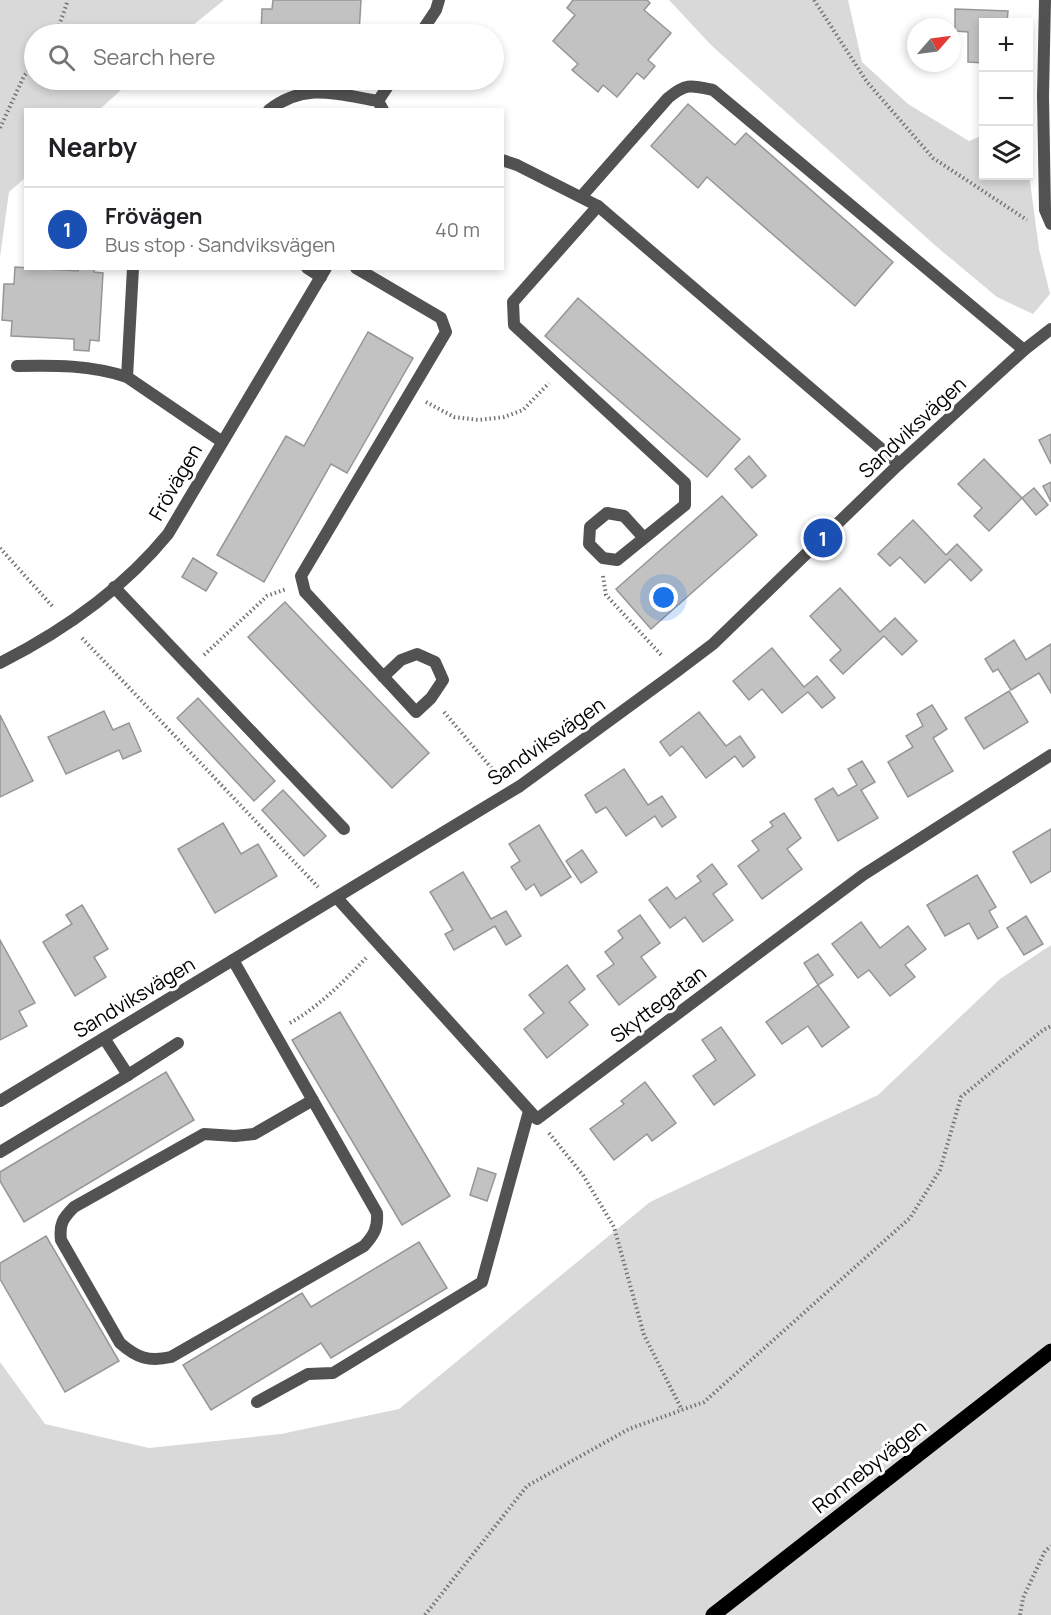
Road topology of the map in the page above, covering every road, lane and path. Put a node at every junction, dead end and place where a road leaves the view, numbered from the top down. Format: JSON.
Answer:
{"nodes":[{"id":1,"x":68,"y":0,"type":"edge"},
{"id":2,"x":439,"y":0,"type":"edge"},
{"id":3,"x":814,"y":0,"type":"edge"},
{"id":4,"x":1045,"y":0,"type":"edge"},
{"id":5,"x":60,"y":24,"type":"edge"},
{"id":6,"x":427,"y":24,"type":"edge"},
{"id":7,"x":24,"y":76,"type":"edge"},
{"id":8,"x":388,"y":90,"type":"edge"},
{"id":9,"x":381,"y":105,"type":"edge"},
{"id":10,"x":272,"y":108,"type":"edge"},
{"id":11,"x":0,"y":128,"type":"edge"},
{"id":12,"x":504,"y":161,"type":"edge"},
{"id":13,"x":580,"y":197,"type":"junction"},
{"id":14,"x":598,"y":206,"type":"junction"},
{"id":15,"x":1031,"y":223,"type":"dead end"},
{"id":16,"x":1051,"y":224,"type":"edge"},
{"id":17,"x":133,"y":270,"type":"edge"},
{"id":18,"x":359,"y":270,"type":"edge"},
{"id":19,"x":323,"y":273,"type":"edge"},
{"id":20,"x":1051,"y":329,"type":"edge"},
{"id":21,"x":1024,"y":350,"type":"junction"},
{"id":22,"x":17,"y":366,"type":"dead end"},
{"id":23,"x":560,"y":368,"type":"junction"},
{"id":24,"x":127,"y":377,"type":"junction"},
{"id":25,"x":411,"y":392,"type":"junction"},
{"id":26,"x":221,"y":441,"type":"junction"},
{"id":27,"x":899,"y":464,"type":"junction"},
{"id":28,"x":644,"y":538,"type":"junction"},
{"id":29,"x":0,"y":548,"type":"edge"},
{"id":30,"x":617,"y":560,"type":"junction"},
{"id":31,"x":303,"y":584,"type":"junction"},
{"id":32,"x":114,"y":587,"type":"junction"},
{"id":33,"x":68,"y":623,"type":"junction"},
{"id":34,"x":0,"y":663,"type":"edge"},
{"id":35,"x":190,"y":667,"type":"junction"},
{"id":36,"x":676,"y":672,"type":"junction"},
{"id":37,"x":383,"y":677,"type":"junction"},
{"id":38,"x":431,"y":698,"type":"junction"},
{"id":39,"x":1051,"y":755,"type":"edge"},
{"id":40,"x":511,"y":791,"type":"junction"},
{"id":41,"x":344,"y":829,"type":"dead end"},
{"id":42,"x":334,"y":899,"type":"junction"},
{"id":43,"x":379,"y":944,"type":"junction"},
{"id":44,"x":233,"y":960,"type":"junction"},
{"id":45,"x":1051,"y":1026,"type":"edge"},
{"id":46,"x":274,"y":1032,"type":"junction"},
{"id":47,"x":104,"y":1038,"type":"junction"},
{"id":48,"x":178,"y":1043,"type":"dead end"},
{"id":49,"x":128,"y":1075,"type":"junction"},
{"id":50,"x":313,"y":1100,"type":"junction"},
{"id":51,"x":0,"y":1101,"type":"edge"},
{"id":52,"x":533,"y":1115,"type":"junction"},
{"id":53,"x":0,"y":1152,"type":"edge"},
{"id":54,"x":1051,"y":1351,"type":"edge"},
{"id":55,"x":257,"y":1402,"type":"dead end"},
{"id":56,"x":682,"y":1410,"type":"junction"},
{"id":57,"x":1051,"y":1546,"type":"edge"},
{"id":58,"x":425,"y":1615,"type":"edge"},
{"id":59,"x":713,"y":1615,"type":"edge"},
{"id":60,"x":1020,"y":1615,"type":"edge"}],
"edges":[{"from":1,"to":5,"type":"path"},
{"from":2,"to":6,"type":"street"},
{"from":3,"to":15,"type":"path"},
{"from":4,"to":16,"type":"street"},
{"from":7,"to":11,"type":"path"},
{"from":8,"to":9,"type":"street"},
{"from":9,"to":10,"type":"street"},
{"from":12,"to":13,"type":"street"},
{"from":13,"to":14,"type":"street"},
{"from":13,"to":21,"type":"street"},
{"from":14,"to":23,"type":"street"},
{"from":14,"to":27,"type":"street"},
{"from":17,"to":24,"type":"street"},
{"from":18,"to":25,"type":"street"},
{"from":19,"to":26,"type":"street","name":"Frövägen"},
{"from":20,"to":21,"type":"street","name":"Sandviksvägen"},
{"from":21,"to":27,"type":"street","name":"Sandviksvägen"},
{"from":22,"to":24,"type":"street"},
{"from":23,"to":25,"type":"path"},
{"from":23,"to":28,"type":"street"},
{"from":24,"to":26,"type":"street"},
{"from":25,"to":31,"type":"street"},
{"from":26,"to":32,"type":"street","name":"Frövägen"},
{"from":27,"to":36,"type":"street","name":"Sandviksvägen"},
{"from":28,"to":30,"type":"street"},
{"from":28,"to":30,"type":"street"},
{"from":29,"to":33,"type":"path"},
{"from":30,"to":36,"type":"path"},
{"from":31,"to":35,"type":"path"},
{"from":31,"to":37,"type":"street"},
{"from":32,"to":33,"type":"street","name":"Frövägen"},
{"from":32,"to":35,"type":"street"},
{"from":33,"to":34,"type":"street","name":"Frövägen"},
{"from":33,"to":42,"type":"path"},
{"from":35,"to":41,"type":"street"},
{"from":36,"to":40,"type":"street","name":"Sandviksvägen"},
{"from":37,"to":38,"type":"street"},
{"from":37,"to":38,"type":"street"},
{"from":38,"to":40,"type":"path"},
{"from":39,"to":52,"type":"street","name":"Skyttegatan"},
{"from":40,"to":42,"type":"street","name":"Sandviksvägen"},
{"from":42,"to":43,"type":"street"},
{"from":42,"to":44,"type":"street","name":"Sandviksvägen"},
{"from":43,"to":46,"type":"path"},
{"from":43,"to":52,"type":"street"},
{"from":44,"to":46,"type":"street"},
{"from":44,"to":47,"type":"street","name":"Sandviksvägen"},
{"from":45,"to":56,"type":"path"},
{"from":46,"to":50,"type":"street"},
{"from":47,"to":49,"type":"street"},
{"from":47,"to":51,"type":"street","name":"Sandviksvägen"},
{"from":48,"to":49,"type":"street"},
{"from":49,"to":53,"type":"street"},
{"from":50,"to":50,"type":"street"},
{"from":52,"to":55,"type":"street"},
{"from":52,"to":56,"type":"path"},
{"from":54,"to":59,"type":"main road","name":"Ronnebyvägen"},
{"from":56,"to":58,"type":"path"},
{"from":57,"to":60,"type":"path"}]}
